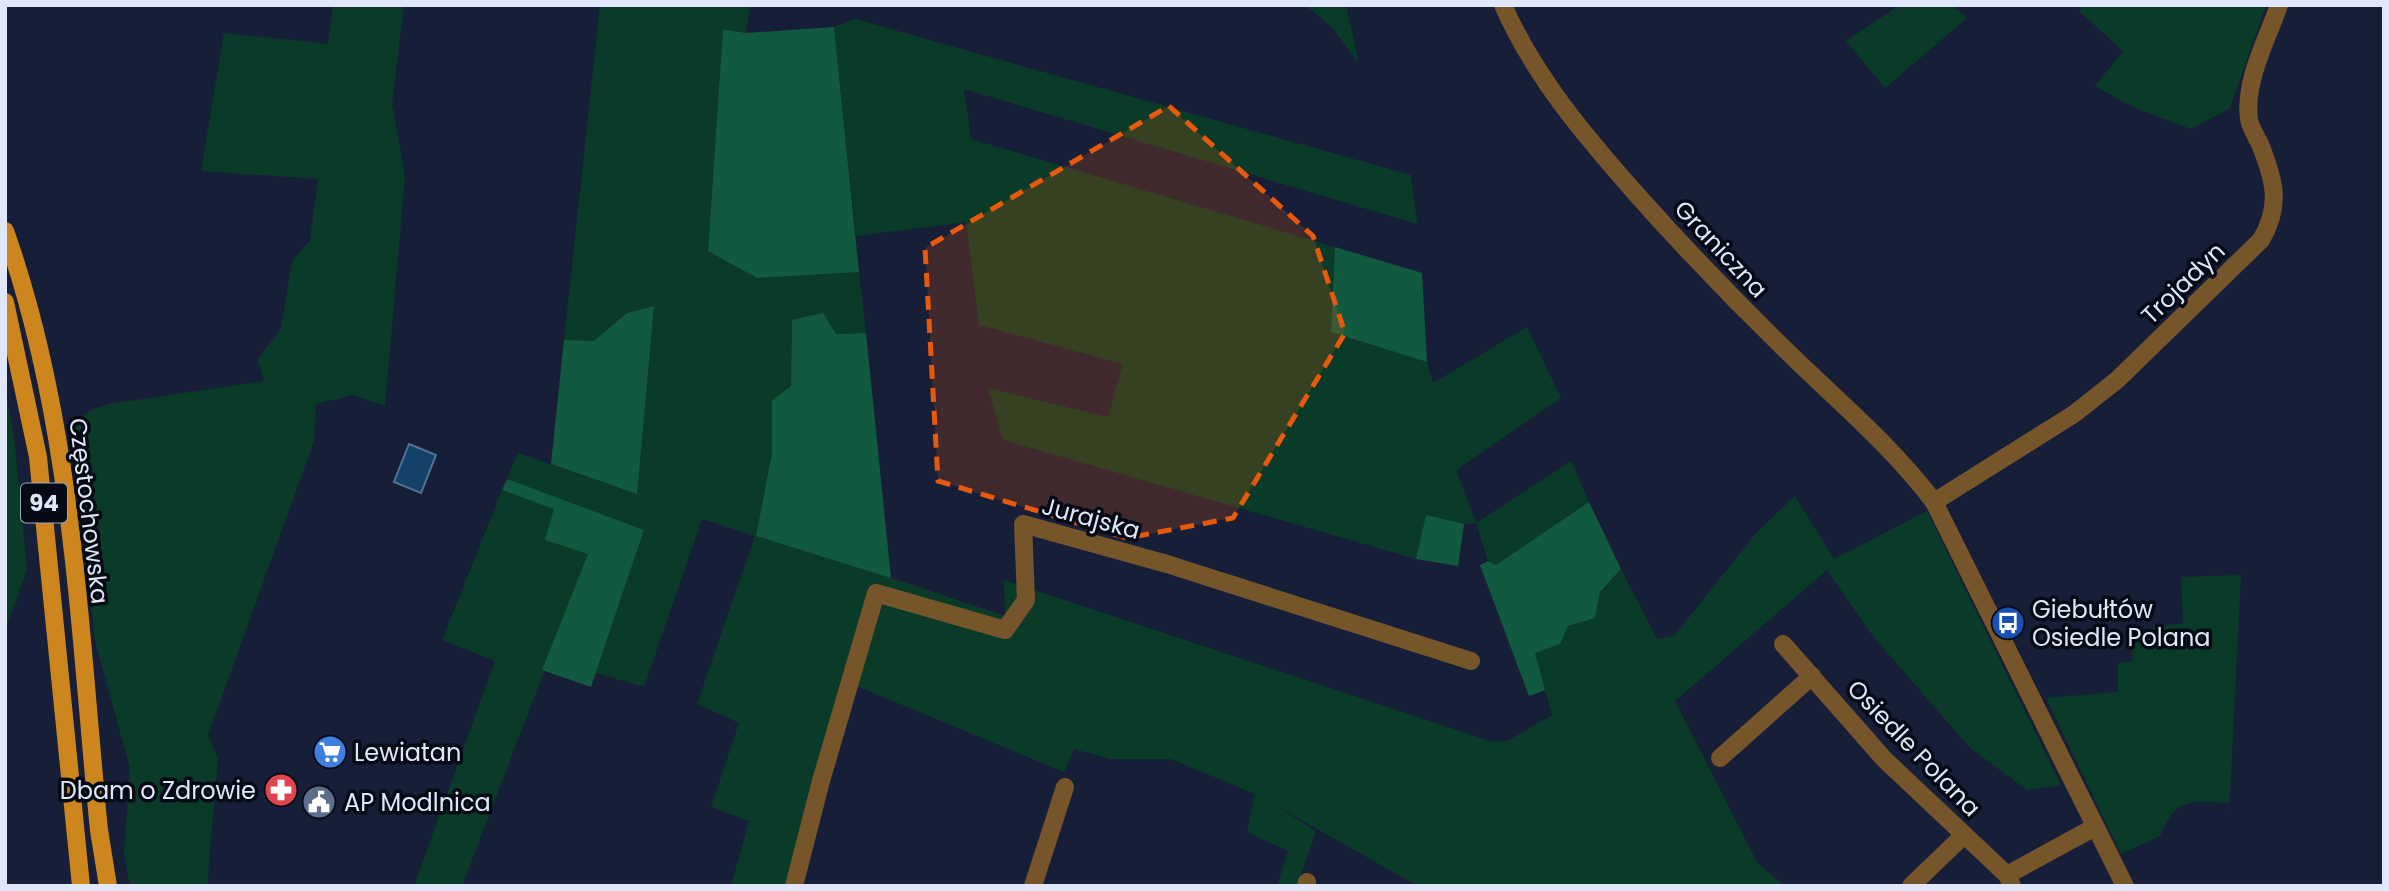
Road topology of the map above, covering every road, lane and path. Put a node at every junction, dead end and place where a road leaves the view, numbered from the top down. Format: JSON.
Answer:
{"nodes":[{"id":1,"x":1503,"y":5,"type":"edge"},
{"id":2,"x":2279,"y":5,"type":"edge"},
{"id":3,"x":5,"y":231,"type":"edge"},
{"id":4,"x":5,"y":302,"type":"edge"},
{"id":5,"x":1934,"y":502,"type":"junction"},
{"id":6,"x":1783,"y":644,"type":"dead end"},
{"id":7,"x":1471,"y":662,"type":"dead end"},
{"id":8,"x":1812,"y":676,"type":"junction"},
{"id":9,"x":1720,"y":758,"type":"dead end"},
{"id":10,"x":1065,"y":788,"type":"dead end"},
{"id":11,"x":2095,"y":827,"type":"junction"},
{"id":12,"x":1964,"y":835,"type":"junction"},
{"id":13,"x":2009,"y":880,"type":"edge"},
{"id":14,"x":81,"y":886,"type":"edge"},
{"id":15,"x":108,"y":886,"type":"edge"},
{"id":16,"x":794,"y":886,"type":"edge"},
{"id":17,"x":1032,"y":886,"type":"edge"},
{"id":18,"x":1911,"y":886,"type":"edge"},
{"id":19,"x":2125,"y":886,"type":"edge"}],
"edges":[{"from":1,"to":5,"type":"street","name":"Graniczna"},
{"from":2,"to":5,"type":"street","name":"Trojadyn"},
{"from":3,"to":15,"type":"main road","name":"Częstochowska","number":"94"},
{"from":4,"to":14,"type":"main road","name":"Częstochowska","number":"94"},
{"from":5,"to":11,"type":"street","name":"Graniczna"},
{"from":6,"to":8,"type":"street","name":"Osiedle Polana"},
{"from":7,"to":16,"type":"street","name":"Jurajska"},
{"from":8,"to":9,"type":"street"},
{"from":8,"to":12,"type":"street","name":"Osiedle Polana"},
{"from":10,"to":17,"type":"street"},
{"from":11,"to":13,"type":"street"},
{"from":11,"to":19,"type":"street","name":"Graniczna"},
{"from":12,"to":13,"type":"street","name":"Osiedle Polana"},
{"from":12,"to":18,"type":"street"}]}
